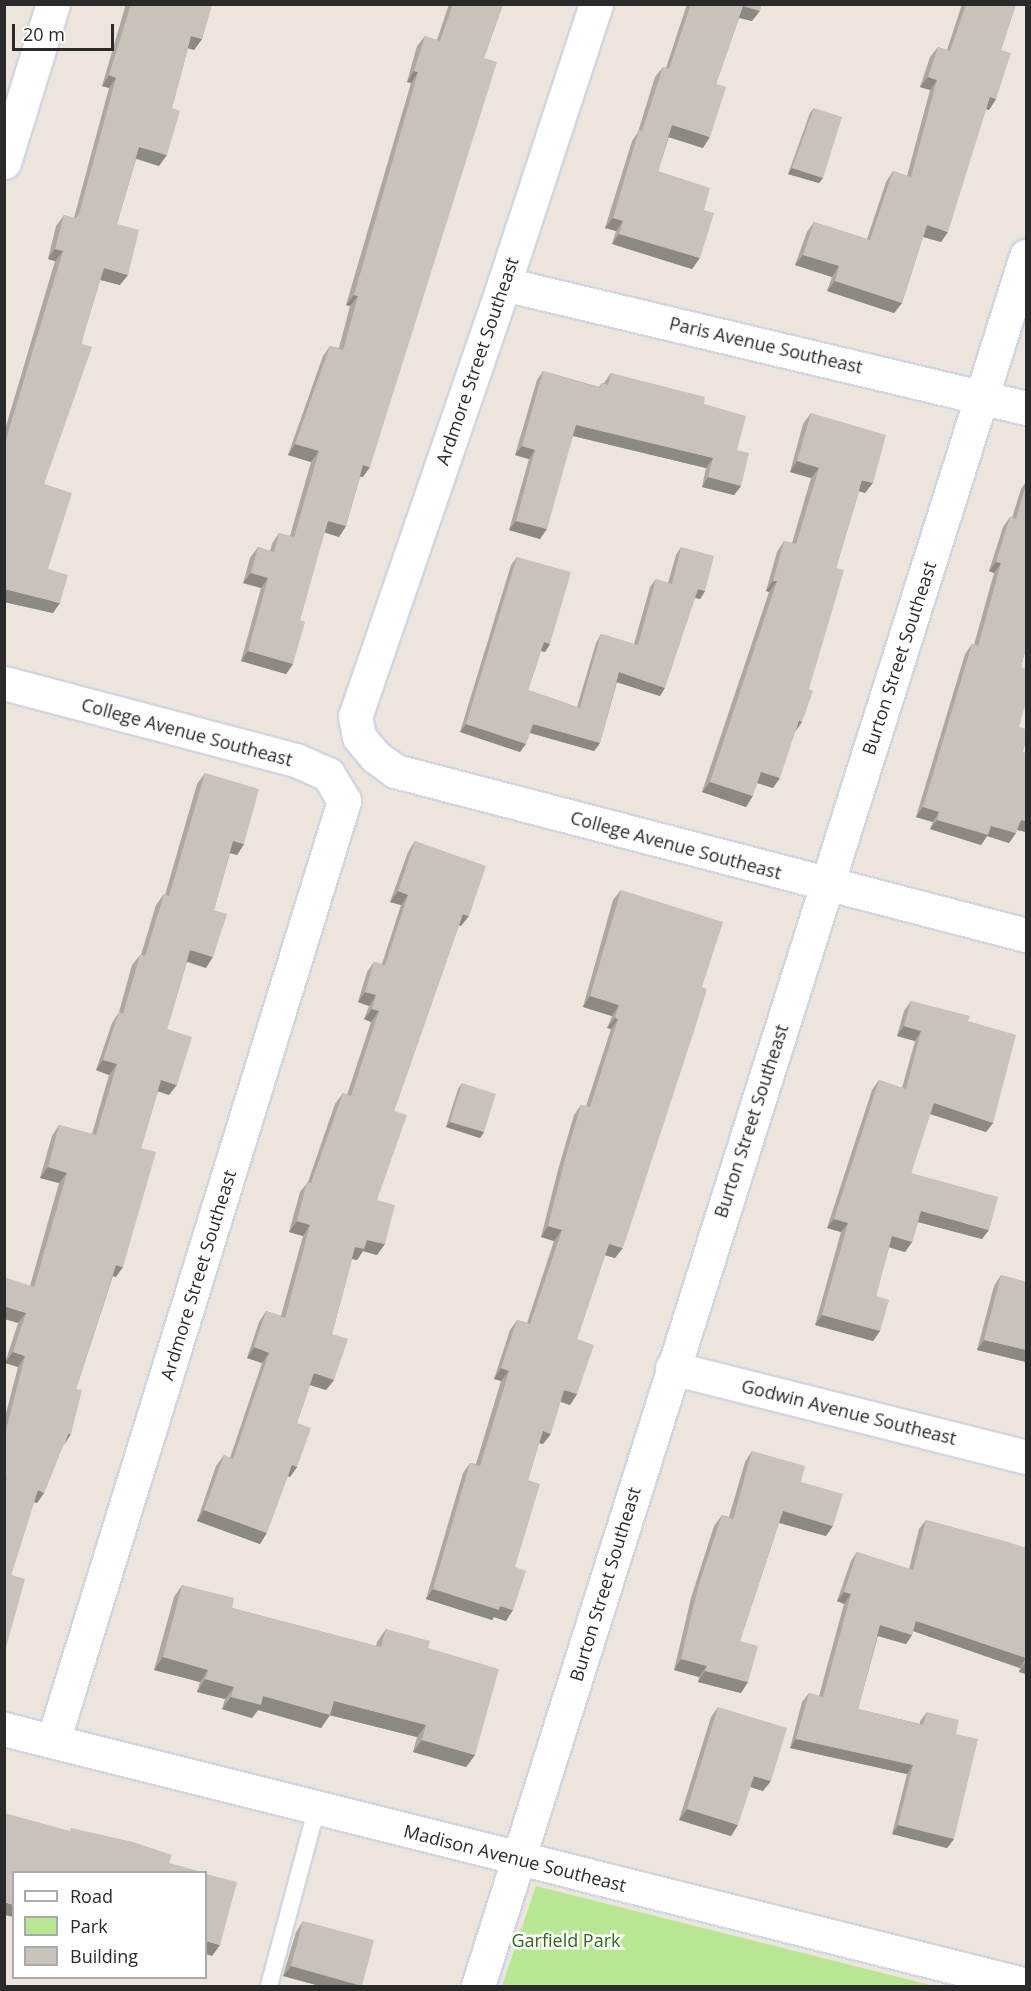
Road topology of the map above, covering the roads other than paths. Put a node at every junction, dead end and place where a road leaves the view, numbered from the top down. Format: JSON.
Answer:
{"nodes":[{"id":1,"x":53,"y":4,"type":"edge"},
{"id":2,"x":596,"y":4,"type":"edge"},
{"id":3,"x":4,"y":162,"type":"edge"},
{"id":4,"x":1026,"y":256,"type":"edge"},
{"id":5,"x":504,"y":284,"type":"junction"},
{"id":6,"x":981,"y":396,"type":"junction"},
{"id":7,"x":1026,"y":408,"type":"edge"},
{"id":8,"x":4,"y":682,"type":"edge"},
{"id":9,"x":355,"y":716,"type":"joint"},
{"id":10,"x":342,"y":810,"type":"joint"},
{"id":11,"x":826,"y":886,"type":"junction"},
{"id":12,"x":1026,"y":935,"type":"edge"},
{"id":13,"x":672,"y":1368,"type":"junction"},
{"id":14,"x":1026,"y":1457,"type":"edge"},
{"id":15,"x":4,"y":1729,"type":"edge"},
{"id":16,"x":53,"y":1741,"type":"junction"},
{"id":17,"x":317,"y":1808,"type":"junction"},
{"id":18,"x":519,"y":1858,"type":"junction"},
{"id":19,"x":1026,"y":1985,"type":"edge"},
{"id":20,"x":269,"y":1986,"type":"edge"},
{"id":21,"x":478,"y":1986,"type":"edge"}],
"edges":[{"from":1,"to":3,"type":"street"},
{"from":2,"to":5,"type":"street","name":"Ardmore Street Southeast"},
{"from":4,"to":6,"type":"street","name":"Burton Street Southeast"},
{"from":5,"to":6,"type":"street","name":"Paris Avenue Southeast"},
{"from":5,"to":9,"type":"street","name":"Ardmore Street Southeast"},
{"from":6,"to":7,"type":"street","name":"Paris Avenue Southeast"},
{"from":6,"to":11,"type":"street","name":"Burton Street Southeast"},
{"from":8,"to":10,"type":"street","name":"College Avenue Southeast"},
{"from":9,"to":11,"type":"street","name":"College Avenue Southeast"},
{"from":10,"to":16,"type":"street","name":"Ardmore Street Southeast"},
{"from":11,"to":12,"type":"street","name":"College Avenue Southeast"},
{"from":11,"to":13,"type":"street","name":"Burton Street Southeast"},
{"from":13,"to":14,"type":"street","name":"Godwin Avenue Southeast"},
{"from":13,"to":18,"type":"street","name":"Burton Street Southeast"},
{"from":15,"to":16,"type":"street","name":"Madison Avenue Southeast"},
{"from":16,"to":17,"type":"street","name":"Madison Avenue Southeast"},
{"from":17,"to":18,"type":"street","name":"Madison Avenue Southeast"},
{"from":17,"to":20,"type":"lane"},
{"from":18,"to":19,"type":"street","name":"Madison Avenue Southeast"},
{"from":18,"to":21,"type":"street","name":"Burton Street Southeast"}]}
